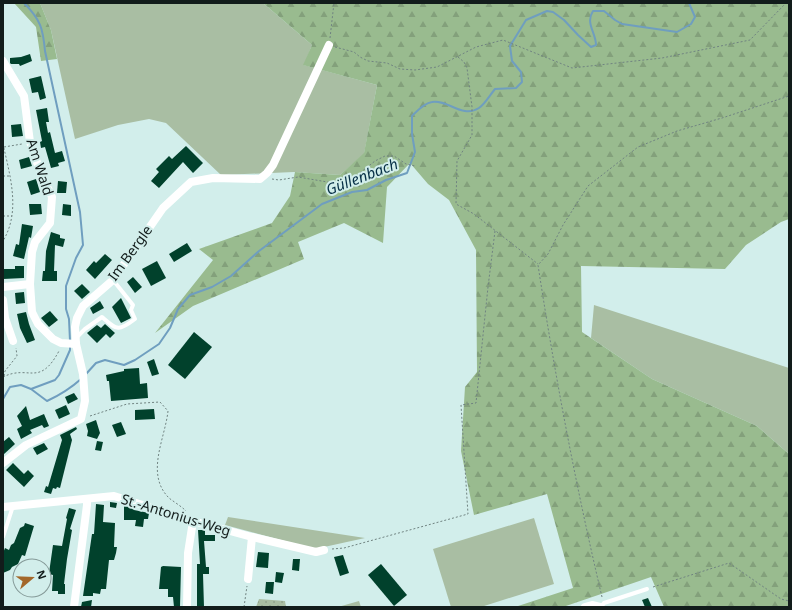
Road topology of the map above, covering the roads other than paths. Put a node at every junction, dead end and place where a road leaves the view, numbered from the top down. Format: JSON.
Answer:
{"nodes":[{"id":1,"x":329,"y":45,"type":"road end"},
{"id":2,"x":3,"y":61,"type":"edge"},
{"id":3,"x":113,"y":280,"type":"junction"},
{"id":4,"x":30,"y":284,"type":"junction"},
{"id":5,"x":3,"y":287,"type":"edge"},
{"id":6,"x":3,"y":300,"type":"edge"},
{"id":7,"x":13,"y":341,"type":"road end"},
{"id":8,"x":75,"y":342,"type":"junction"},
{"id":9,"x":3,"y":463,"type":"edge"},
{"id":10,"x":87,"y":499,"type":"junction"},
{"id":11,"x":13,"y":505,"type":"junction"},
{"id":12,"x":3,"y":507,"type":"edge"},
{"id":13,"x":193,"y":521,"type":"junction"},
{"id":14,"x":3,"y":537,"type":"edge"},
{"id":15,"x":252,"y":537,"type":"junction"},
{"id":16,"x":324,"y":550,"type":"road end"},
{"id":17,"x":248,"y":578,"type":"road end"},
{"id":18,"x":647,"y":589,"type":"road end"},
{"id":19,"x":601,"y":606,"type":"edge"},
{"id":20,"x":74,"y":607,"type":"edge"},
{"id":21,"x":187,"y":607,"type":"edge"},
{"id":22,"x":585,"y":607,"type":"edge"}],
"edges":[{"from":1,"to":3,"type":"street","name":"Im Bergle"},
{"from":2,"to":4,"type":"street","name":"Am Wald"},
{"from":3,"to":8,"type":"street","name":"Im Bergle"},
{"from":3,"to":8,"type":"lane"},
{"from":4,"to":5,"type":"street"},
{"from":4,"to":8,"type":"street","name":"Am Wald"},
{"from":6,"to":7,"type":"street"},
{"from":8,"to":9,"type":"street","name":"Im Bergle"},
{"from":10,"to":11,"type":"street","name":"St.-Antonius-Weg"},
{"from":10,"to":13,"type":"street","name":"St.-Antonius-Weg"},
{"from":10,"to":20,"type":"street"},
{"from":11,"to":12,"type":"street","name":"St.-Antonius-Weg"},
{"from":11,"to":14,"type":"lane"},
{"from":13,"to":15,"type":"street","name":"St.-Antonius-Weg"},
{"from":13,"to":21,"type":"street"},
{"from":15,"to":16,"type":"street","name":"St.-Antonius-Weg"},
{"from":15,"to":17,"type":"street"},
{"from":18,"to":19,"type":"lane"},
{"from":19,"to":22,"type":"street"}]}
